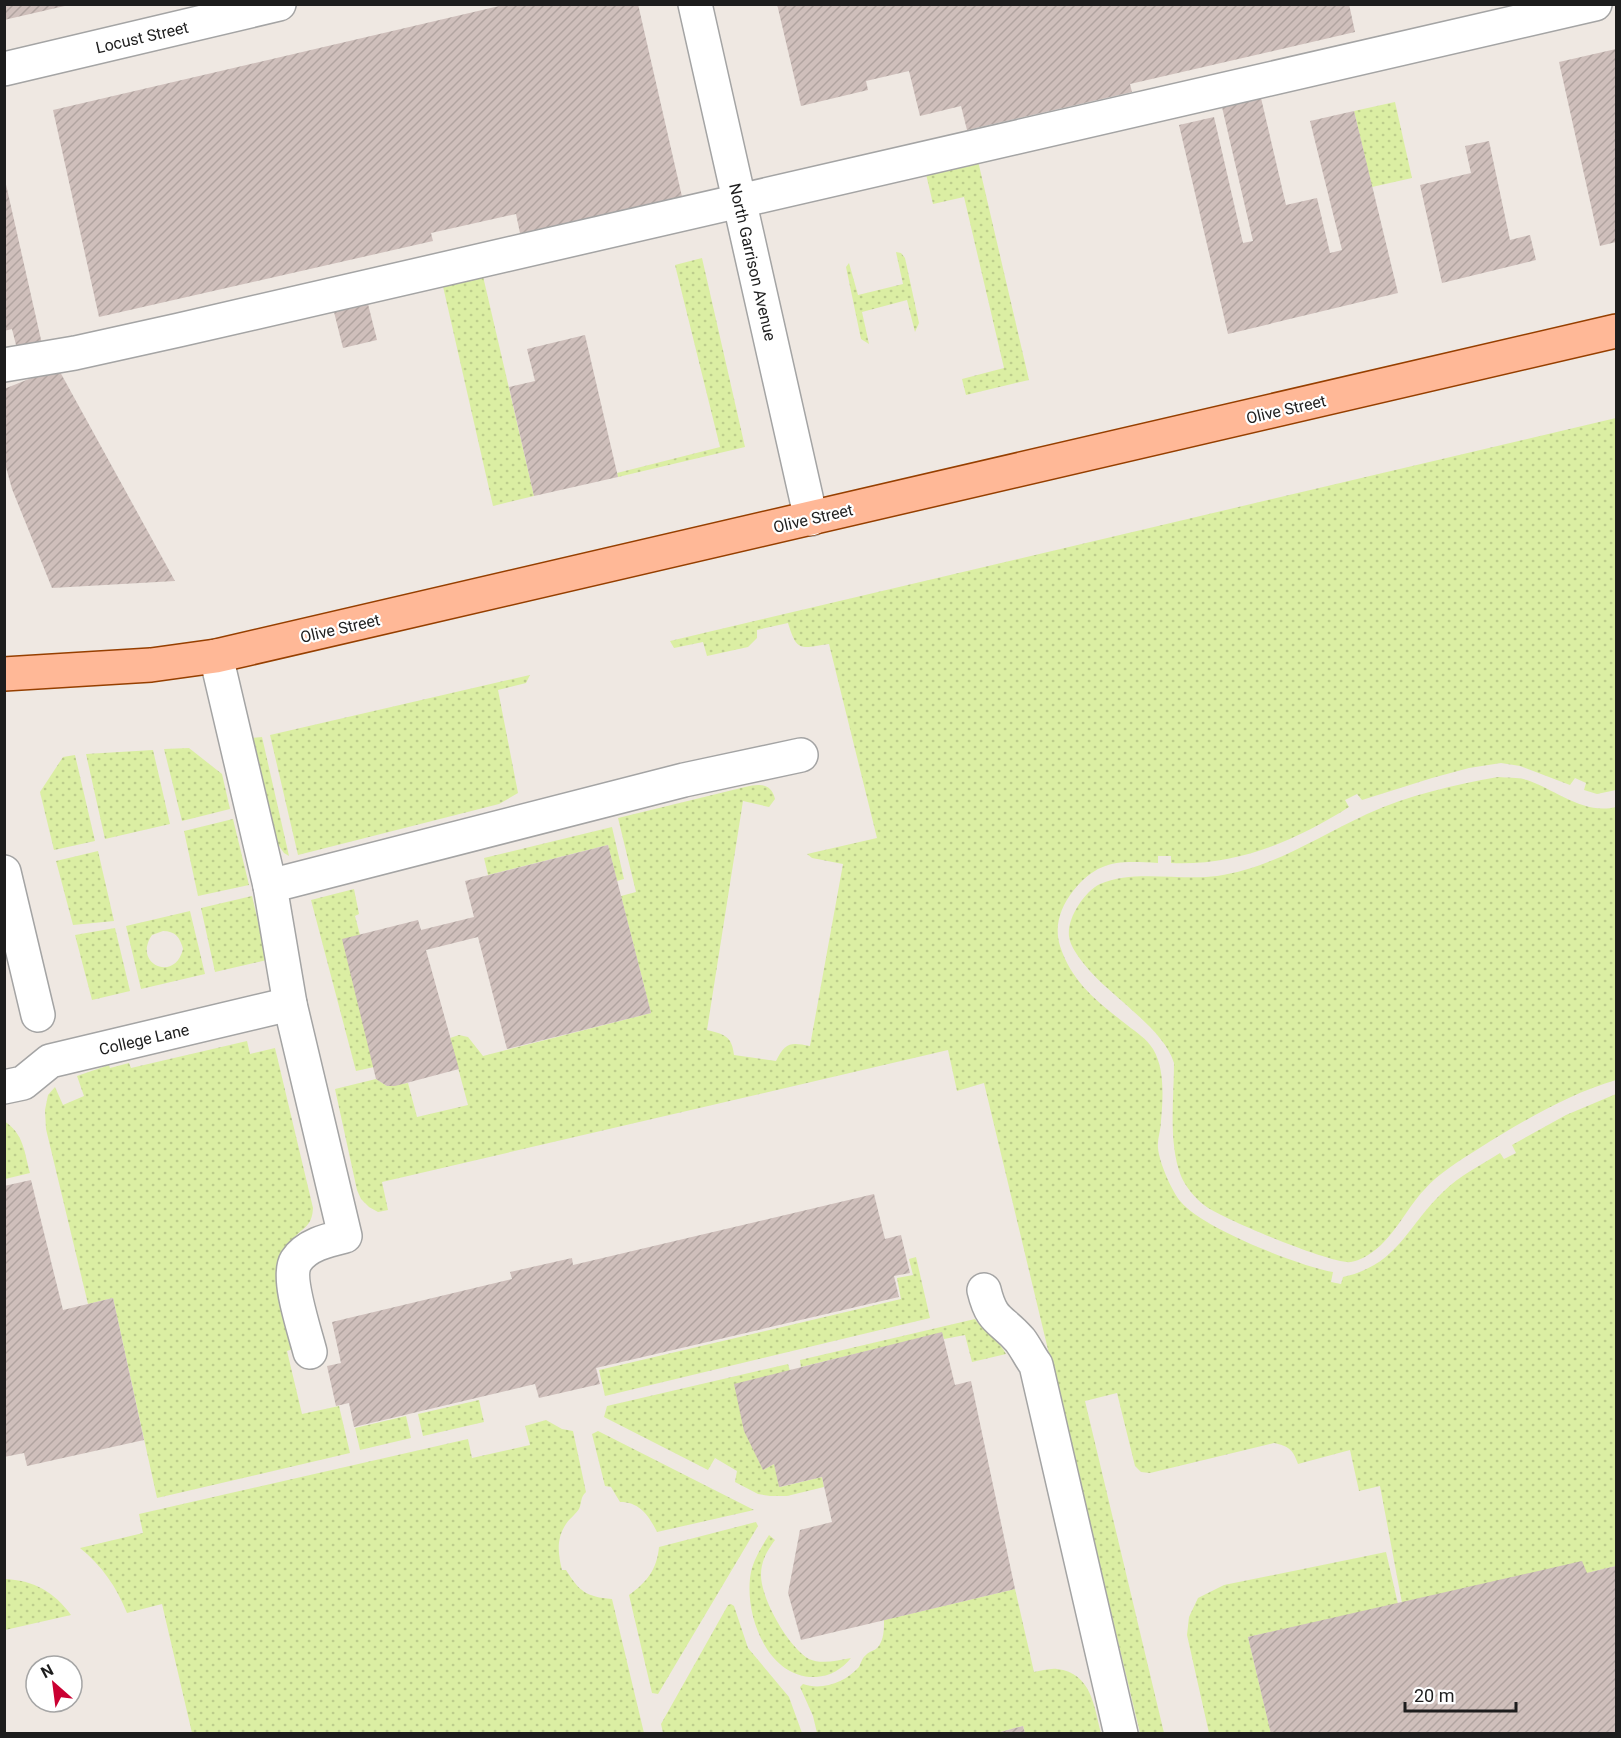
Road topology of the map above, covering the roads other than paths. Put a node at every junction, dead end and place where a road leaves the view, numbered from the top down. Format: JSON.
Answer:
{"nodes":[{"id":1,"x":279,"y":4,"type":"edge"},
{"id":2,"x":694,"y":4,"type":"edge"},
{"id":3,"x":1595,"y":4,"type":"edge"},
{"id":4,"x":4,"y":69,"type":"edge"},
{"id":5,"x":739,"y":200,"type":"junction"},
{"id":6,"x":1617,"y":331,"type":"edge"},
{"id":7,"x":4,"y":365,"type":"edge"},
{"id":8,"x":811,"y":519,"type":"junction"},
{"id":9,"x":216,"y":656,"type":"junction"},
{"id":10,"x":4,"y":674,"type":"edge"},
{"id":11,"x":801,"y":755,"type":"dead end"},
{"id":12,"x":4,"y":872,"type":"edge"},
{"id":13,"x":270,"y":886,"type":"junction"},
{"id":14,"x":290,"y":1004,"type":"junction"},
{"id":15,"x":38,"y":1015,"type":"dead end"},
{"id":16,"x":4,"y":1087,"type":"edge"},
{"id":17,"x":984,"y":1290,"type":"dead end"},
{"id":18,"x":310,"y":1352,"type":"dead end"},
{"id":19,"x":1121,"y":1734,"type":"edge"}],
"edges":[{"from":1,"to":4,"type":"street","name":"Locust Street"},
{"from":2,"to":5,"type":"street","name":"North Garrison Avenue"},
{"from":3,"to":5,"type":"street"},
{"from":5,"to":7,"type":"street"},
{"from":5,"to":8,"type":"street","name":"North Garrison Avenue"},
{"from":6,"to":8,"type":"main road","name":"Olive Street"},
{"from":8,"to":9,"type":"main road","name":"Olive Street"},
{"from":9,"to":10,"type":"main road","name":"Olive Street"},
{"from":9,"to":13,"type":"street"},
{"from":11,"to":13,"type":"street"},
{"from":12,"to":15,"type":"street"},
{"from":13,"to":14,"type":"street"},
{"from":14,"to":16,"type":"street","name":"College Lane"},
{"from":14,"to":18,"type":"street"},
{"from":17,"to":19,"type":"street"}]}
